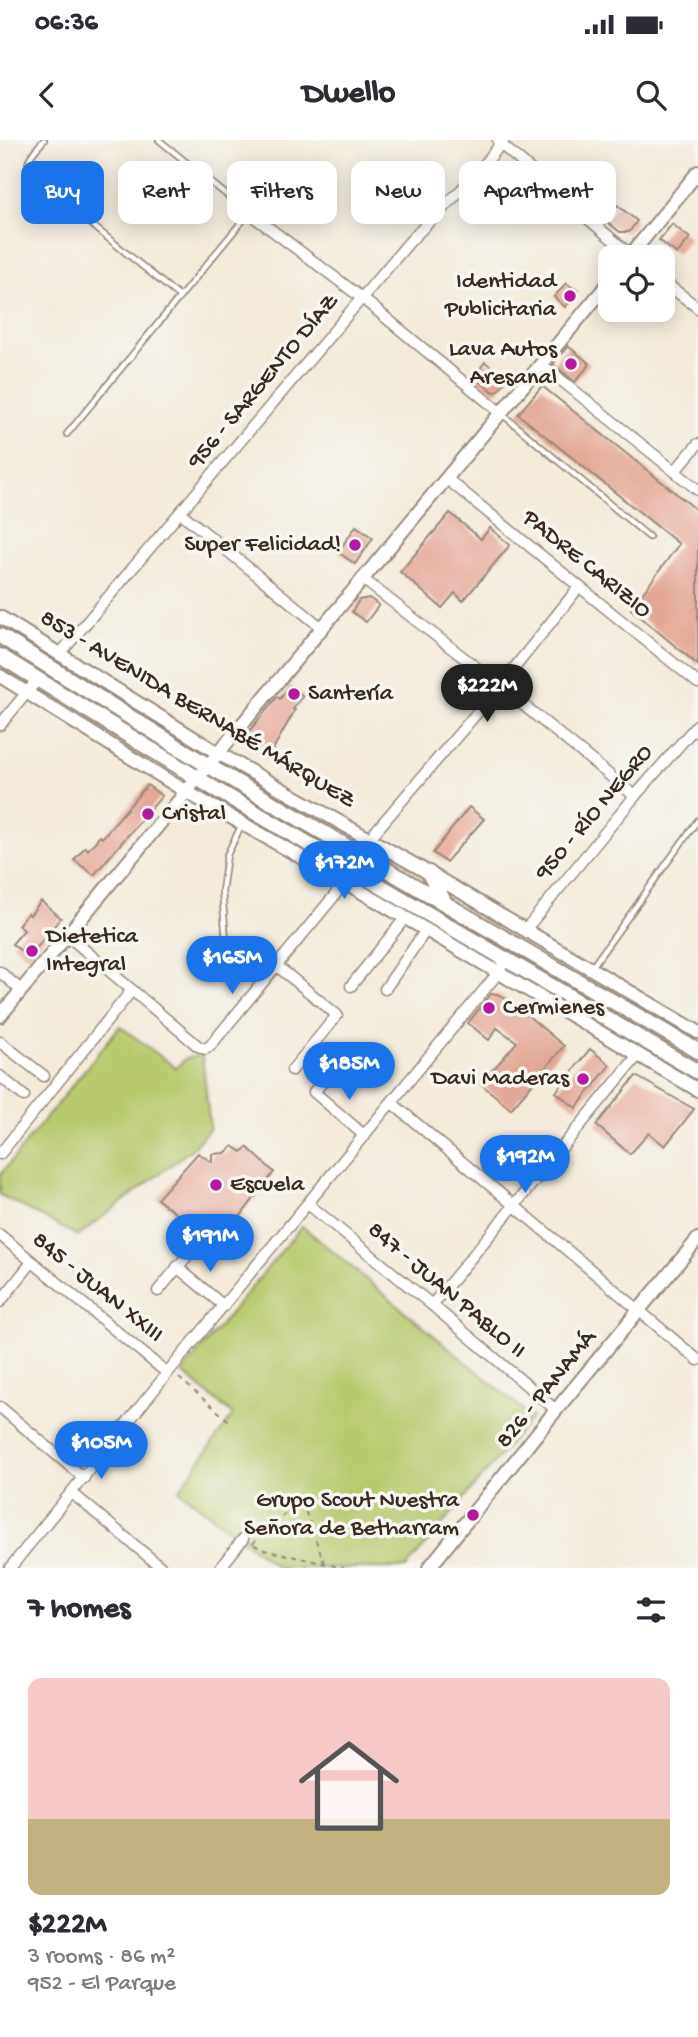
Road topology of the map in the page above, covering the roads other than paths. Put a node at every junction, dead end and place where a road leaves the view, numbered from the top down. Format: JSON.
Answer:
{"nodes":[{"id":1,"x":44,"y":140,"type":"edge"},
{"id":2,"x":159,"y":140,"type":"edge"},
{"id":3,"x":500,"y":141,"type":"edge"},
{"id":4,"x":698,"y":172,"type":"edge"},
{"id":5,"x":227,"y":195,"type":"edge"},
{"id":6,"x":246,"y":224,"type":"edge"},
{"id":7,"x":264,"y":224,"type":"edge"},
{"id":8,"x":617,"y":245,"type":"edge"},
{"id":9,"x":640,"y":245,"type":"edge"},
{"id":10,"x":675,"y":290,"type":"edge"},
{"id":11,"x":598,"y":296,"type":"edge"},
{"id":12,"x":180,"y":297,"type":"junction"},
{"id":13,"x":362,"y":298,"type":"junction"},
{"id":14,"x":698,"y":308,"type":"edge"},
{"id":15,"x":541,"y":364,"type":"junction"},
{"id":16,"x":501,"y":413,"type":"junction"},
{"id":17,"x":67,"y":434,"type":"dead end"},
{"id":18,"x":698,"y":444,"type":"edge"},
{"id":19,"x":675,"y":471,"type":"junction"},
{"id":20,"x":447,"y":479,"type":"junction"},
{"id":21,"x":698,"y":490,"type":"edge"},
{"id":22,"x":181,"y":513,"type":"junction"},
{"id":23,"x":649,"y":537,"type":"dead end"},
{"id":24,"x":363,"y":579,"type":"junction"},
{"id":25,"x":579,"y":587,"type":"junction"},
{"id":26,"x":0,"y":618,"type":"edge"},
{"id":27,"x":322,"y":628,"type":"junction"},
{"id":28,"x":0,"y":636,"type":"edge"},
{"id":29,"x":60,"y":655,"type":"junction"},
{"id":30,"x":0,"y":656,"type":"edge"},
{"id":31,"x":0,"y":676,"type":"edge"},
{"id":32,"x":37,"y":679,"type":"junction"},
{"id":33,"x":698,"y":683,"type":"edge"},
{"id":34,"x":500,"y":686,"type":"junction"},
{"id":35,"x":26,"y":692,"type":"junction"},
{"id":36,"x":698,"y":724,"type":"edge"},
{"id":37,"x":0,"y":725,"type":"edge"},
{"id":38,"x":218,"y":752,"type":"junction"},
{"id":39,"x":207,"y":765,"type":"junction"},
{"id":40,"x":196,"y":778,"type":"junction"},
{"id":41,"x":185,"y":791,"type":"junction"},
{"id":42,"x":635,"y":796,"type":"junction"},
{"id":43,"x":698,"y":820,"type":"edge"},
{"id":44,"x":242,"y":824,"type":"junction"},
{"id":45,"x":369,"y":839,"type":"junction"},
{"id":46,"x":429,"y":873,"type":"junction"},
{"id":47,"x":343,"y":881,"type":"junction"},
{"id":48,"x":446,"y":904,"type":"junction"},
{"id":49,"x":405,"y":918,"type":"junction"},
{"id":50,"x":426,"y":930,"type":"junction"},
{"id":51,"x":525,"y":930,"type":"junction"},
{"id":52,"x":67,"y":935,"type":"junction"},
{"id":53,"x":226,"y":942,"type":"dead end"},
{"id":54,"x":506,"y":958,"type":"junction"},
{"id":55,"x":277,"y":966,"type":"junction"},
{"id":56,"x":591,"y":969,"type":"junction"},
{"id":57,"x":0,"y":972,"type":"edge"},
{"id":58,"x":498,"y":973,"type":"junction"},
{"id":59,"x":351,"y":985,"type":"dead end"},
{"id":60,"x":385,"y":989,"type":"dead end"},
{"id":61,"x":22,"y":990,"type":"junction"},
{"id":62,"x":132,"y":990,"type":"junction"},
{"id":63,"x":0,"y":1016,"type":"edge"},
{"id":64,"x":698,"y":1032,"type":"edge"},
{"id":65,"x":0,"y":1042,"type":"edge"},
{"id":66,"x":698,"y":1051,"type":"edge"},
{"id":67,"x":639,"y":1054,"type":"junction"},
{"id":68,"x":333,"y":1069,"type":"dead end"},
{"id":69,"x":292,"y":1070,"type":"dead end"},
{"id":70,"x":698,"y":1072,"type":"edge"},
{"id":71,"x":0,"y":1076,"type":"edge"},
{"id":72,"x":44,"y":1076,"type":"dead end"},
{"id":73,"x":698,"y":1090,"type":"edge"},
{"id":74,"x":24,"y":1096,"type":"dead end"},
{"id":75,"x":392,"y":1103,"type":"junction"},
{"id":76,"x":365,"y":1136,"type":"junction"},
{"id":77,"x":0,"y":1154,"type":"edge"},
{"id":78,"x":308,"y":1205,"type":"junction"},
{"id":79,"x":515,"y":1206,"type":"junction"},
{"id":80,"x":0,"y":1235,"type":"edge"},
{"id":81,"x":698,"y":1239,"type":"edge"},
{"id":82,"x":197,"y":1244,"type":"dead end"},
{"id":83,"x":32,"y":1262,"type":"junction"},
{"id":84,"x":177,"y":1267,"type":"junction"},
{"id":85,"x":158,"y":1291,"type":"dead end"},
{"id":86,"x":0,"y":1302,"type":"edge"},
{"id":87,"x":432,"y":1305,"type":"junction"},
{"id":88,"x":224,"y":1306,"type":"junction"},
{"id":89,"x":639,"y":1311,"type":"junction"},
{"id":90,"x":698,"y":1360,"type":"edge"},
{"id":91,"x":169,"y":1372,"type":"junction"},
{"id":92,"x":0,"y":1407,"type":"edge"},
{"id":93,"x":556,"y":1410,"type":"junction"},
{"id":94,"x":85,"y":1478,"type":"junction"},
{"id":95,"x":72,"y":1493,"type":"junction"},
{"id":96,"x":243,"y":1539,"type":"dead end"},
{"id":97,"x":10,"y":1568,"type":"edge"},
{"id":98,"x":162,"y":1568,"type":"edge"},
{"id":99,"x":219,"y":1568,"type":"edge"},
{"id":100,"x":429,"y":1568,"type":"edge"}],
"edges":[{"from":1,"to":12,"type":"lane"},
{"from":2,"to":5,"type":"lane"},
{"from":3,"to":8,"type":"street"},
{"from":3,"to":13,"type":"street","name":"956 - SARGENTO DÍAZ"},
{"from":4,"to":9,"type":"street"},
{"from":6,"to":12,"type":"lane"},
{"from":7,"to":13,"type":"street"},
{"from":10,"to":14,"type":"street"},
{"from":11,"to":15,"type":"street"},
{"from":12,"to":17,"type":"lane"},
{"from":13,"to":16,"type":"street"},
{"from":13,"to":22,"type":"street","name":"956 - SARGENTO DÍAZ"},
{"from":15,"to":16,"type":"street"},
{"from":15,"to":19,"type":"street"},
{"from":16,"to":20,"type":"street"},
{"from":16,"to":23,"type":"lane"},
{"from":18,"to":19,"type":"street"},
{"from":19,"to":21,"type":"street"},
{"from":20,"to":24,"type":"street"},
{"from":20,"to":25,"type":"street","name":"PADRE CARIZIO"},
{"from":22,"to":27,"type":"street"},
{"from":22,"to":29,"type":"street","name":"956 - SARGENTO DÍAZ"},
{"from":24,"to":27,"type":"street"},
{"from":24,"to":34,"type":"street"},
{"from":25,"to":33,"type":"street","name":"PADRE CARIZIO"},
{"from":25,"to":34,"type":"street"},
{"from":26,"to":29,"type":"street","name":"853 - AVENIDA BERNABÉ MÁRQUEZ"},
{"from":27,"to":38,"type":"street"},
{"from":28,"to":39,"type":"main road","name":"853 - AVENIDA BERNABÉ MÁRQUEZ"},
{"from":29,"to":38,"type":"street","name":"853 - AVENIDA BERNABÉ MÁRQUEZ"},
{"from":30,"to":32,"type":"main road"},
{"from":31,"to":35,"type":"street"},
{"from":32,"to":35,"type":"street"},
{"from":32,"to":40,"type":"main road"},
{"from":34,"to":42,"type":"street"},
{"from":34,"to":45,"type":"street"},
{"from":35,"to":37,"type":"street"},
{"from":35,"to":41,"type":"street"},
{"from":36,"to":42,"type":"street","name":"950 - RÍO NEGRO"},
{"from":38,"to":39,"type":"street"},
{"from":38,"to":45,"type":"street","name":"853 - AVENIDA BERNABÉ MÁRQUEZ"},
{"from":39,"to":40,"type":"street"},
{"from":39,"to":48,"type":"main road","name":"853 - AVENIDA BERNABÉ MÁRQUEZ"},
{"from":40,"to":41,"type":"street"},
{"from":40,"to":54,"type":"main road"},
{"from":41,"to":44,"type":"street"},
{"from":41,"to":52,"type":"street"},
{"from":42,"to":51,"type":"street","name":"950 - RÍO NEGRO"},
{"from":43,"to":56,"type":"lane"},
{"from":44,"to":47,"type":"street"},
{"from":44,"to":53,"type":"lane"},
{"from":45,"to":46,"type":"street","name":"853 - AVENIDA BERNABÉ MÁRQUEZ"},
{"from":46,"to":48,"type":"main road"},
{"from":46,"to":51,"type":"street","name":"853 - AVENIDA BERNABÉ MÁRQUEZ"},
{"from":47,"to":49,"type":"street"},
{"from":47,"to":55,"type":"street"},
{"from":48,"to":66,"type":"main road","name":"853 - AVENIDA BERNABÉ MÁRQUEZ"},
{"from":49,"to":50,"type":"street"},
{"from":49,"to":59,"type":"street"},
{"from":50,"to":58,"type":"street"},
{"from":50,"to":60,"type":"street"},
{"from":51,"to":56,"type":"street","name":"853 - AVENIDA BERNABÉ MÁRQUEZ"},
{"from":52,"to":61,"type":"street"},
{"from":52,"to":62,"type":"street"},
{"from":54,"to":58,"type":"street"},
{"from":54,"to":70,"type":"main road"},
{"from":55,"to":62,"type":"street"},
{"from":55,"to":69,"type":"street"},
{"from":56,"to":64,"type":"street","name":"853 - AVENIDA BERNABÉ MÁRQUEZ"},
{"from":57,"to":61,"type":"street"},
{"from":58,"to":67,"type":"street"},
{"from":58,"to":75,"type":"street"},
{"from":61,"to":63,"type":"street"},
{"from":62,"to":77,"type":"street"},
{"from":65,"to":72,"type":"street"},
{"from":67,"to":73,"type":"street"},
{"from":67,"to":79,"type":"street"},
{"from":68,"to":76,"type":"street"},
{"from":71,"to":74,"type":"street"},
{"from":75,"to":76,"type":"street"},
{"from":75,"to":79,"type":"street"},
{"from":76,"to":78,"type":"street"},
{"from":78,"to":87,"type":"street","name":"847 - JUAN PABLO II"},
{"from":78,"to":88,"type":"street"},
{"from":79,"to":87,"type":"street"},
{"from":79,"to":89,"type":"street"},
{"from":80,"to":83,"type":"street","name":"845 - JUAN XXIII"},
{"from":81,"to":89,"type":"street","name":"826 - PANAMÁ"},
{"from":82,"to":84,"type":"street"},
{"from":83,"to":86,"type":"street"},
{"from":83,"to":91,"type":"street","name":"845 - JUAN XXIII"},
{"from":84,"to":85,"type":"street"},
{"from":84,"to":88,"type":"street"},
{"from":87,"to":93,"type":"street","name":"847 - JUAN PABLO II"},
{"from":88,"to":91,"type":"street"},
{"from":89,"to":90,"type":"street"},
{"from":89,"to":93,"type":"street","name":"826 - PANAMÁ"},
{"from":91,"to":94,"type":"street"},
{"from":92,"to":94,"type":"street"},
{"from":93,"to":100,"type":"street","name":"826 - PANAMÁ"},
{"from":94,"to":95,"type":"street"},
{"from":95,"to":97,"type":"street"},
{"from":95,"to":98,"type":"street"},
{"from":96,"to":99,"type":"street"}]}
